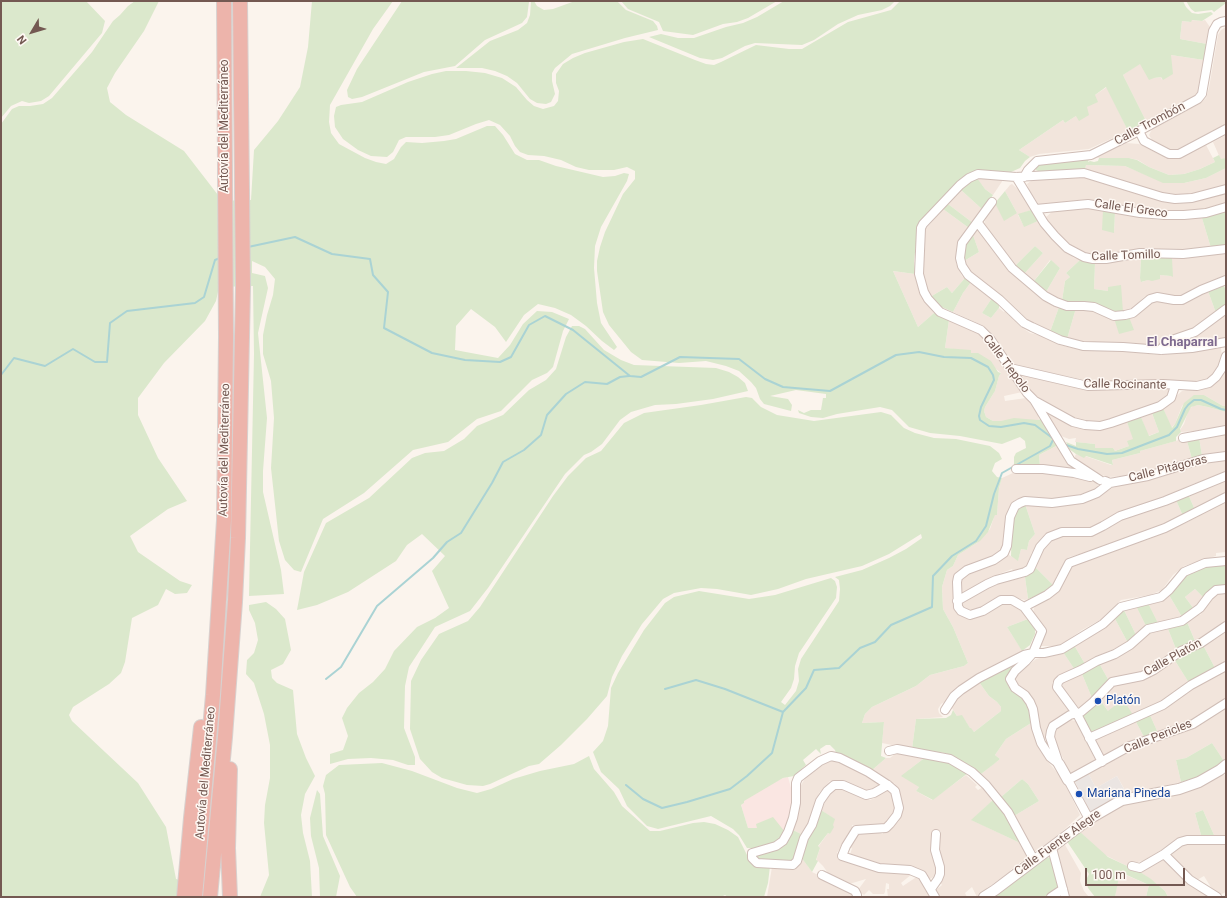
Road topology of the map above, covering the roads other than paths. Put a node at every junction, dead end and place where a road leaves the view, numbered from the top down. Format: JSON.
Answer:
{"nodes":[{"id":1,"x":224,"y":1,"type":"edge"},
{"id":2,"x":240,"y":1,"type":"edge"},
{"id":3,"x":1226,"y":21,"type":"edge"},
{"id":4,"x":1226,"y":129,"type":"edge"},
{"id":5,"x":1139,"y":131,"type":"junction"},
{"id":6,"x":1020,"y":177,"type":"junction"},
{"id":7,"x":1226,"y":188,"type":"edge"},
{"id":8,"x":992,"y":202,"type":"dead end"},
{"id":9,"x":1226,"y":207,"type":"edge"},
{"id":10,"x":1036,"y":209,"type":"junction"},
{"id":11,"x":978,"y":222,"type":"junction"},
{"id":12,"x":1226,"y":249,"type":"edge"},
{"id":13,"x":1226,"y":280,"type":"edge"},
{"id":14,"x":1226,"y":309,"type":"edge"},
{"id":15,"x":1226,"y":342,"type":"edge"},
{"id":16,"x":1161,"y":350,"type":"junction"},
{"id":17,"x":1226,"y":356,"type":"edge"},
{"id":18,"x":1010,"y":368,"type":"junction"},
{"id":19,"x":1175,"y":386,"type":"junction"},
{"id":20,"x":1034,"y":400,"type":"junction"},
{"id":21,"x":1226,"y":430,"type":"edge"},
{"id":22,"x":1183,"y":438,"type":"dead end"},
{"id":23,"x":1226,"y":456,"type":"edge"},
{"id":24,"x":1016,"y":469,"type":"dead end"},
{"id":25,"x":1226,"y":476,"type":"edge"},
{"id":26,"x":1100,"y":480,"type":"junction"},
{"id":27,"x":1110,"y":483,"type":"junction"},
{"id":28,"x":1226,"y":497,"type":"edge"},
{"id":29,"x":224,"y":520,"type":"junction"},
{"id":30,"x":1226,"y":561,"type":"edge"},
{"id":31,"x":1226,"y":589,"type":"edge"},
{"id":32,"x":957,"y":601,"type":"junction"},
{"id":33,"x":1024,"y":607,"type":"junction"},
{"id":34,"x":1226,"y":626,"type":"edge"},
{"id":35,"x":1033,"y":653,"type":"junction"},
{"id":36,"x":1226,"y":666,"type":"edge"},
{"id":37,"x":1226,"y":703,"type":"edge"},
{"id":38,"x":945,"y":710,"type":"dead end"},
{"id":39,"x":1077,"y":714,"type":"junction"},
{"id":40,"x":225,"y":737,"type":"junction"},
{"id":41,"x":1089,"y":738,"type":"junction"},
{"id":42,"x":889,"y":751,"type":"dead end"},
{"id":43,"x":1102,"y":762,"type":"junction"},
{"id":44,"x":1059,"y":764,"type":"junction"},
{"id":45,"x":1226,"y":765,"type":"edge"},
{"id":46,"x":1068,"y":780,"type":"junction"},
{"id":47,"x":888,"y":785,"type":"junction"},
{"id":48,"x":1089,"y":819,"type":"junction"},
{"id":49,"x":936,"y":834,"type":"dead end"},
{"id":50,"x":1226,"y":840,"type":"edge"},
{"id":51,"x":1052,"y":848,"type":"junction"},
{"id":52,"x":1164,"y":854,"type":"junction"},
{"id":53,"x":1034,"y":860,"type":"junction"},
{"id":54,"x":1132,"y":866,"type":"dead end"},
{"id":55,"x":822,"y":875,"type":"dead end"},
{"id":56,"x":933,"y":893,"type":"edge"},
{"id":57,"x":1064,"y":893,"type":"edge"},
{"id":58,"x":859,"y":896,"type":"edge"},
{"id":59,"x":184,"y":897,"type":"edge"},
{"id":60,"x":195,"y":897,"type":"edge"},
{"id":61,"x":210,"y":897,"type":"edge"},
{"id":62,"x":230,"y":897,"type":"edge"},
{"id":63,"x":984,"y":897,"type":"edge"},
{"id":64,"x":1051,"y":897,"type":"edge"},
{"id":65,"x":1217,"y":897,"type":"edge"}],
"edges":[{"from":1,"to":29,"type":"highway","name":"Autovía del Mediterráneo"},
{"from":2,"to":40,"type":"highway","name":"Autovía del Mediterráneo"},
{"from":3,"to":5,"type":"street","name":"Calle Trombón"},
{"from":4,"to":5,"type":"street"},
{"from":5,"to":6,"type":"street","name":"Calle Trombón"},
{"from":6,"to":7,"type":"street","name":"Calle Tiepolo"},
{"from":6,"to":10,"type":"street","name":"Calle Tomillo"},
{"from":6,"to":18,"type":"street","name":"Calle Tiepolo"},
{"from":8,"to":11,"type":"street"},
{"from":9,"to":10,"type":"street","name":"Calle El Greco"},
{"from":10,"to":12,"type":"street","name":"Calle Tomillo"},
{"from":11,"to":13,"type":"street"},
{"from":11,"to":16,"type":"street"},
{"from":14,"to":16,"type":"street"},
{"from":15,"to":16,"type":"street"},
{"from":17,"to":19,"type":"street","name":"Calle Rocinante"},
{"from":18,"to":19,"type":"street","name":"Calle Rocinante"},
{"from":18,"to":20,"type":"street","name":"Calle Tiepolo"},
{"from":19,"to":20,"type":"street"},
{"from":20,"to":26,"type":"street","name":"Calle Tiepolo"},
{"from":21,"to":22,"type":"street"},
{"from":23,"to":27,"type":"street","name":"Calle Pitágoras"},
{"from":24,"to":26,"type":"street","name":"Calle Pitágoras"},
{"from":25,"to":32,"type":"street"},
{"from":26,"to":27,"type":"street","name":"Calle Pitágoras"},
{"from":27,"to":32,"type":"street"},
{"from":28,"to":33,"type":"street"},
{"from":29,"to":59,"type":"highway"},
{"from":29,"to":60,"type":"highway","name":"Autovía del Mediterráneo"},
{"from":30,"to":35,"type":"street"},
{"from":31,"to":39,"type":"street"},
{"from":32,"to":33,"type":"street"},
{"from":33,"to":35,"type":"street"},
{"from":34,"to":39,"type":"street","name":"Calle Platón"},
{"from":35,"to":38,"type":"street"},
{"from":35,"to":44,"type":"street"},
{"from":36,"to":41,"type":"street"},
{"from":37,"to":43,"type":"street","name":"Calle Pericles"},
{"from":39,"to":41,"type":"street"},
{"from":39,"to":44,"type":"street","name":"Calle Platón"},
{"from":40,"to":61,"type":"highway","name":"Autovía del Mediterráneo"},
{"from":40,"to":62,"type":"highway"},
{"from":41,"to":43,"type":"street"},
{"from":42,"to":53,"type":"street"},
{"from":43,"to":46,"type":"street","name":"Calle Pericles"},
{"from":44,"to":46,"type":"street"},
{"from":45,"to":48,"type":"street","name":"Calle Fuente Alegre"},
{"from":46,"to":48,"type":"street"},
{"from":47,"to":47,"type":"street"},
{"from":47,"to":56,"type":"street"},
{"from":48,"to":51,"type":"street","name":"Calle Fuente Alegre"},
{"from":49,"to":56,"type":"street"},
{"from":50,"to":52,"type":"street"},
{"from":51,"to":53,"type":"street","name":"Calle Fuente Alegre"},
{"from":51,"to":57,"type":"street"},
{"from":52,"to":54,"type":"street"},
{"from":52,"to":65,"type":"street"},
{"from":53,"to":63,"type":"street","name":"Calle Fuente Alegre"},
{"from":55,"to":58,"type":"street"},
{"from":57,"to":64,"type":"street"}]}
